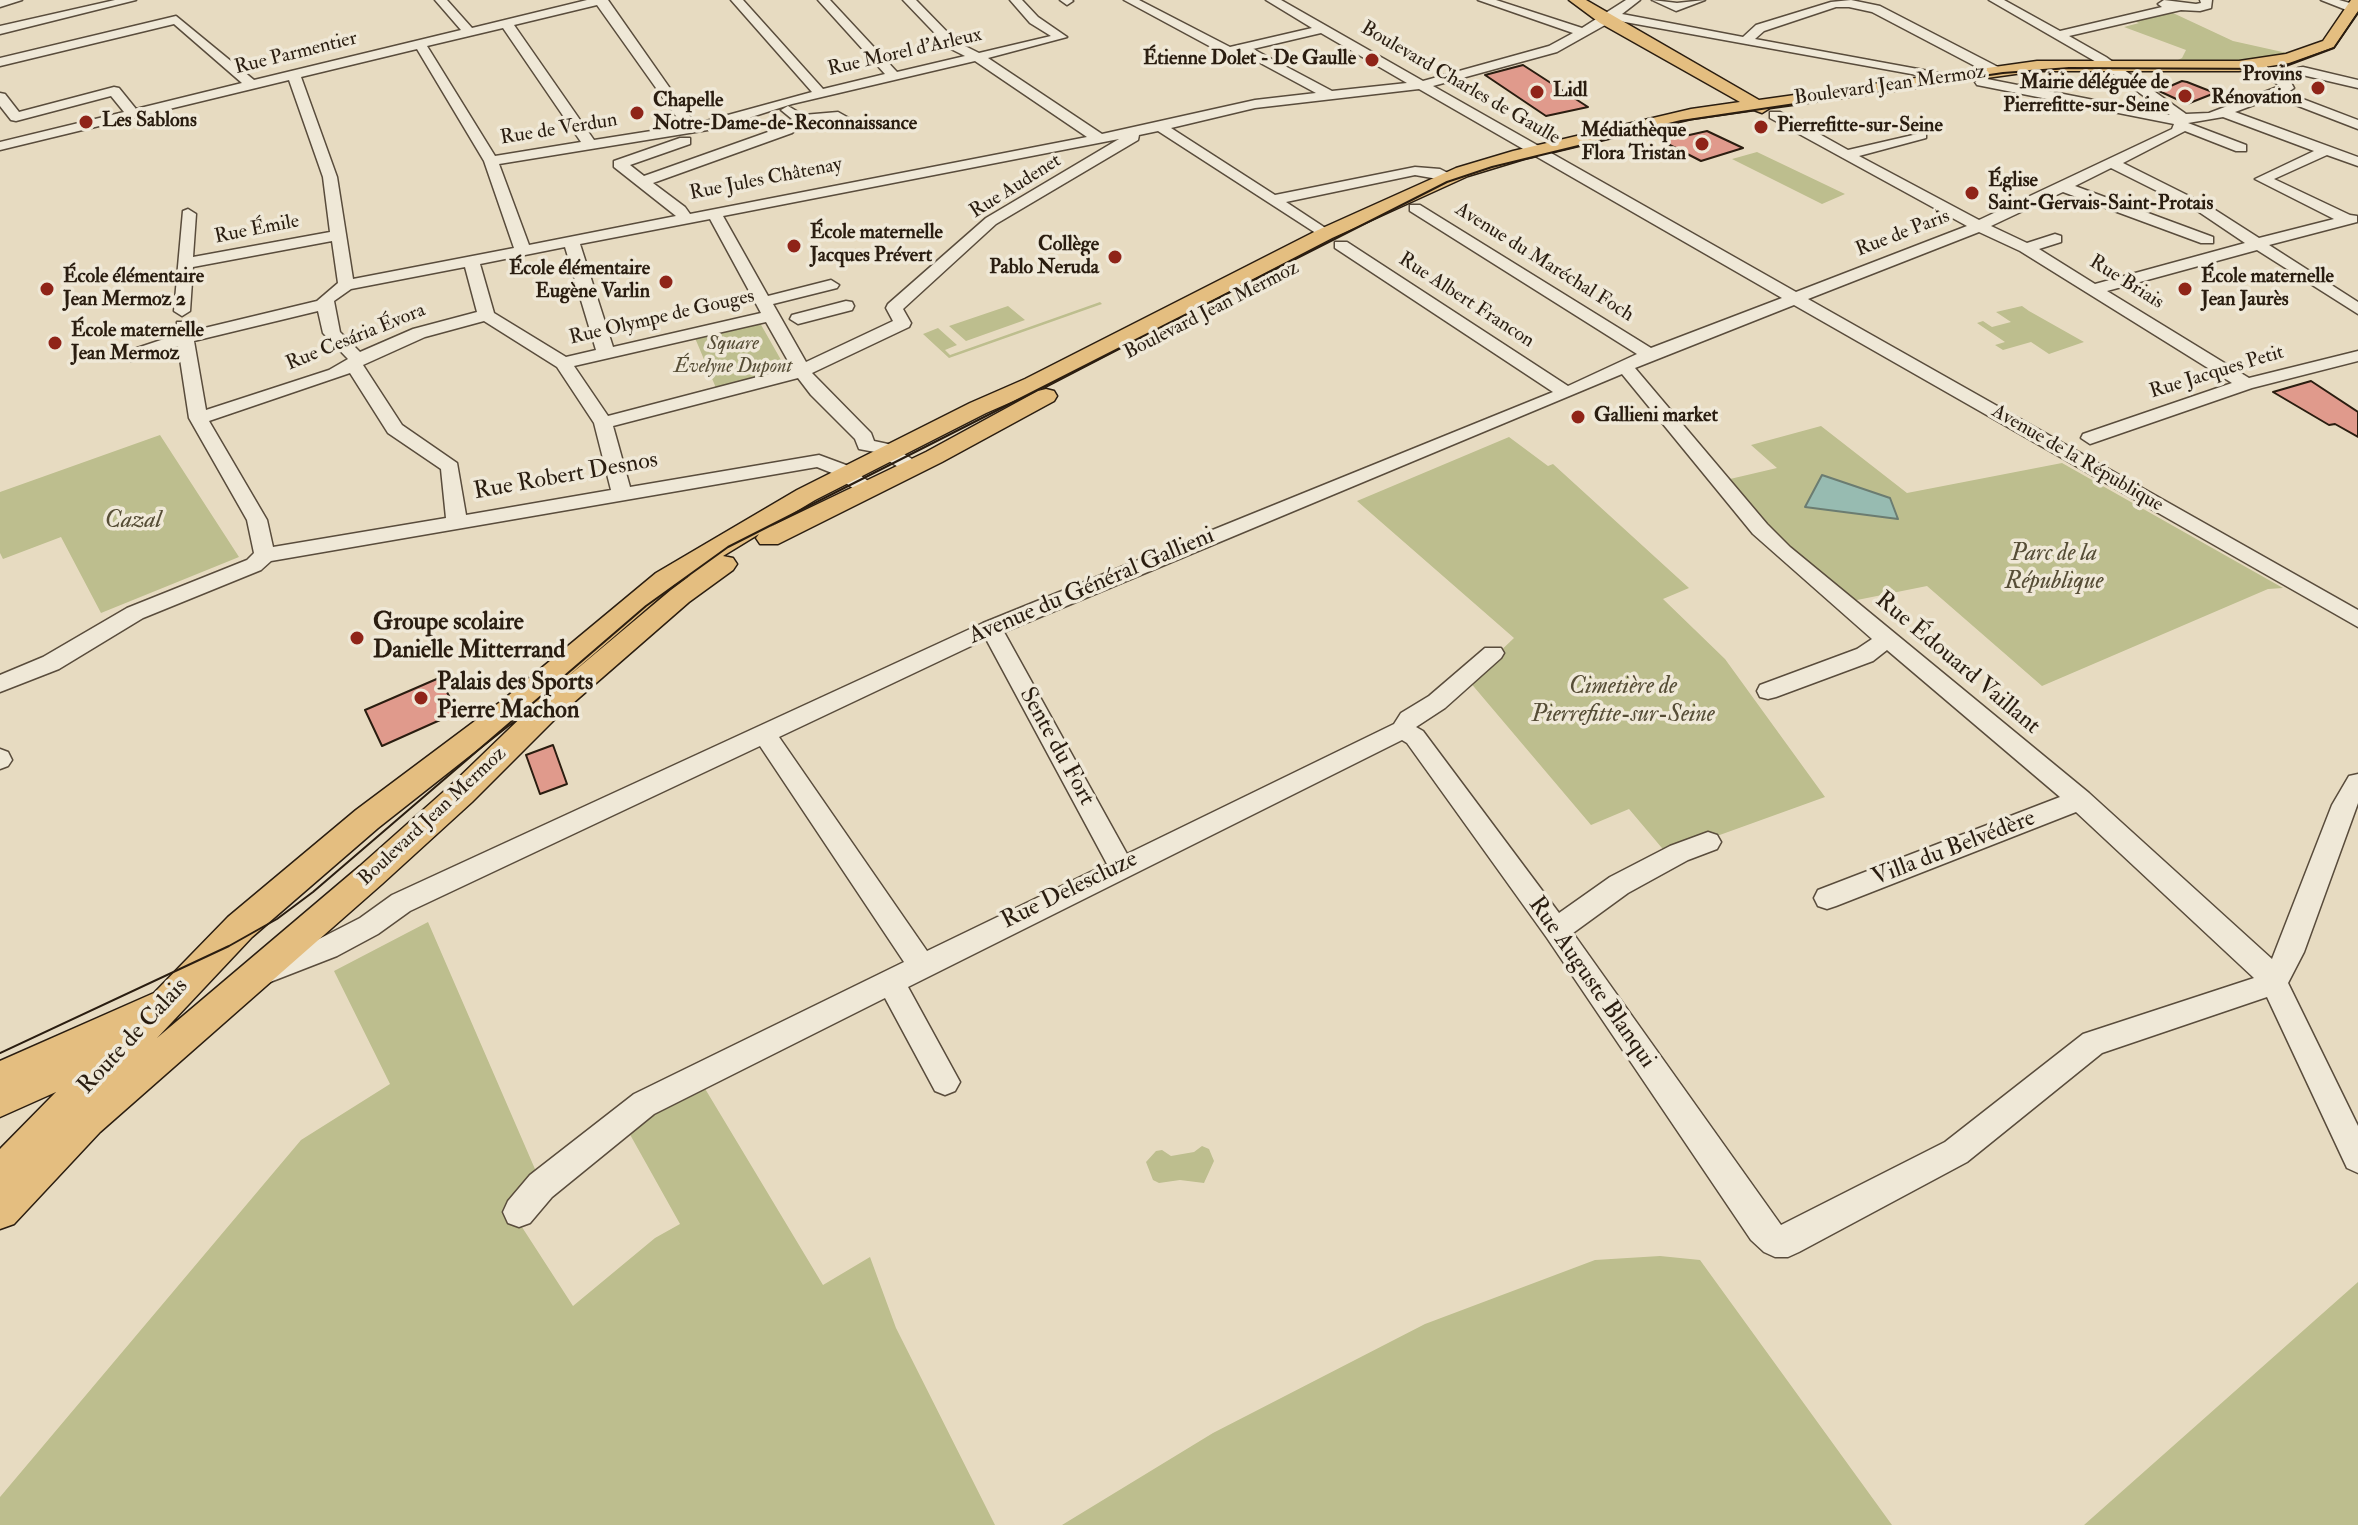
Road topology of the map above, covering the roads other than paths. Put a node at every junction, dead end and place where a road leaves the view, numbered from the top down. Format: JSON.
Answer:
{"nodes":[{"id":1,"x":16,"y":0,"type":"edge"},
{"id":2,"x":130,"y":0,"type":"edge"},
{"id":3,"x":441,"y":0,"type":"edge"},
{"id":4,"x":600,"y":0,"type":"edge"},
{"id":5,"x":737,"y":0,"type":"edge"},
{"id":6,"x":824,"y":0,"type":"edge"},
{"id":7,"x":909,"y":0,"type":"edge"},
{"id":8,"x":1016,"y":0,"type":"edge"},
{"id":9,"x":1130,"y":0,"type":"edge"},
{"id":10,"x":1272,"y":0,"type":"edge"},
{"id":11,"x":1484,"y":0,"type":"edge"},
{"id":12,"x":1576,"y":0,"type":"edge"},
{"id":13,"x":1634,"y":0,"type":"edge"},
{"id":14,"x":1658,"y":0,"type":"edge"},
{"id":15,"x":1699,"y":0,"type":"edge"},
{"id":16,"x":1995,"y":0,"type":"edge"},
{"id":17,"x":2155,"y":0,"type":"edge"},
{"id":18,"x":2206,"y":0,"type":"edge"},
{"id":19,"x":2327,"y":0,"type":"edge"},
{"id":20,"x":0,"y":3,"type":"edge"},
{"id":21,"x":2356,"y":4,"type":"edge"},
{"id":22,"x":2171,"y":10,"type":"junction"},
{"id":23,"x":185,"y":15,"type":"dead end"},
{"id":24,"x":1609,"y":18,"type":"junction"},
{"id":25,"x":506,"y":23,"type":"junction"},
{"id":26,"x":1324,"y":29,"type":"junction"},
{"id":27,"x":0,"y":30,"type":"edge"},
{"id":28,"x":469,"y":32,"type":"junction"},
{"id":29,"x":1583,"y":32,"type":"junction"},
{"id":30,"x":2060,"y":35,"type":"junction"},
{"id":31,"x":1746,"y":40,"type":"junction"},
{"id":32,"x":420,"y":44,"type":"junction"},
{"id":33,"x":1244,"y":49,"type":"junction"},
{"id":34,"x":2343,"y":53,"type":"dead end"},
{"id":35,"x":978,"y":57,"type":"junction"},
{"id":36,"x":2289,"y":58,"type":"junction"},
{"id":37,"x":0,"y":61,"type":"edge"},
{"id":38,"x":2262,"y":64,"type":"junction"},
{"id":39,"x":2112,"y":69,"type":"junction"},
{"id":40,"x":2309,"y":69,"type":"junction"},
{"id":41,"x":294,"y":75,"type":"junction"},
{"id":42,"x":1989,"y":76,"type":"junction"},
{"id":43,"x":895,"y":77,"type":"junction"},
{"id":44,"x":1945,"y":78,"type":"junction"},
{"id":45,"x":0,"y":83,"type":"edge"},
{"id":46,"x":2358,"y":83,"type":"edge"},
{"id":47,"x":2275,"y":84,"type":"junction"},
{"id":48,"x":252,"y":85,"type":"junction"},
{"id":49,"x":1422,"y":85,"type":"junction"},
{"id":50,"x":114,"y":91,"type":"junction"},
{"id":51,"x":820,"y":93,"type":"junction"},
{"id":52,"x":1329,"y":95,"type":"junction"},
{"id":53,"x":0,"y":97,"type":"edge"},
{"id":54,"x":1756,"y":105,"type":"junction"},
{"id":55,"x":783,"y":106,"type":"junction"},
{"id":56,"x":2224,"y":113,"type":"junction"},
{"id":57,"x":133,"y":114,"type":"junction"},
{"id":58,"x":1775,"y":115,"type":"junction"},
{"id":59,"x":800,"y":119,"type":"junction"},
{"id":60,"x":2182,"y":122,"type":"junction"},
{"id":61,"x":2358,"y":125,"type":"edge"},
{"id":62,"x":856,"y":126,"type":"dead end"},
{"id":63,"x":1152,"y":128,"type":"junction"},
{"id":64,"x":692,"y":129,"type":"junction"},
{"id":65,"x":1921,"y":135,"type":"dead end"},
{"id":66,"x":1098,"y":138,"type":"junction"},
{"id":67,"x":0,"y":146,"type":"edge"},
{"id":68,"x":593,"y":148,"type":"junction"},
{"id":69,"x":2241,"y":148,"type":"dead end"},
{"id":70,"x":2327,"y":150,"type":"junction"},
{"id":71,"x":1545,"y":155,"type":"junction"},
{"id":72,"x":1845,"y":155,"type":"junction"},
{"id":73,"x":491,"y":161,"type":"junction"},
{"id":74,"x":2110,"y":162,"type":"junction"},
{"id":75,"x":2358,"y":162,"type":"edge"},
{"id":76,"x":619,"y":164,"type":"junction"},
{"id":77,"x":1449,"y":177,"type":"junction"},
{"id":78,"x":642,"y":182,"type":"junction"},
{"id":79,"x":680,"y":183,"type":"dead end"},
{"id":80,"x":2062,"y":186,"type":"junction"},
{"id":81,"x":656,"y":192,"type":"junction"},
{"id":82,"x":1272,"y":200,"type":"junction"},
{"id":83,"x":1415,"y":208,"type":"junction"},
{"id":84,"x":714,"y":213,"type":"junction"},
{"id":85,"x":188,"y":214,"type":"dead end"},
{"id":86,"x":2353,"y":218,"type":"edge"},
{"id":87,"x":685,"y":219,"type":"junction"},
{"id":88,"x":1981,"y":225,"type":"junction"},
{"id":89,"x":337,"y":235,"type":"junction"},
{"id":90,"x":2055,"y":239,"type":"dead end"},
{"id":91,"x":1333,"y":240,"type":"junction"},
{"id":92,"x":571,"y":241,"type":"junction"},
{"id":93,"x":2258,"y":244,"type":"junction"},
{"id":94,"x":2026,"y":248,"type":"junction"},
{"id":95,"x":523,"y":250,"type":"junction"},
{"id":96,"x":2231,"y":250,"type":"junction"},
{"id":97,"x":471,"y":261,"type":"junction"},
{"id":98,"x":184,"y":264,"type":"junction"},
{"id":99,"x":346,"y":285,"type":"junction"},
{"id":100,"x":831,"y":285,"type":"dead end"},
{"id":101,"x":2095,"y":289,"type":"junction"},
{"id":102,"x":1795,"y":298,"type":"junction"},
{"id":103,"x":325,"y":304,"type":"junction"},
{"id":104,"x":846,"y":306,"type":"dead end"},
{"id":105,"x":2358,"y":309,"type":"edge"},
{"id":106,"x":486,"y":315,"type":"junction"},
{"id":107,"x":779,"y":316,"type":"junction"},
{"id":108,"x":183,"y":325,"type":"junction"},
{"id":109,"x":606,"y":353,"type":"junction"},
{"id":110,"x":1650,"y":355,"type":"junction"},
{"id":111,"x":131,"y":356,"type":"dead end"},
{"id":112,"x":2358,"y":356,"type":"edge"},
{"id":113,"x":356,"y":362,"type":"junction"},
{"id":114,"x":563,"y":363,"type":"junction"},
{"id":115,"x":1625,"y":367,"type":"junction"},
{"id":116,"x":802,"y":371,"type":"junction"},
{"id":117,"x":2246,"y":384,"type":"junction"},
{"id":118,"x":1567,"y":393,"type":"junction"},
{"id":119,"x":198,"y":418,"type":"junction"},
{"id":120,"x":603,"y":423,"type":"junction"},
{"id":121,"x":2090,"y":438,"type":"dead end"},
{"id":122,"x":878,"y":449,"type":"junction"},
{"id":123,"x":819,"y":461,"type":"junction"},
{"id":124,"x":913,"y":468,"type":"junction"},
{"id":125,"x":857,"y":482,"type":"junction"},
{"id":126,"x":622,"y":494,"type":"junction"},
{"id":127,"x":457,"y":522,"type":"junction"},
{"id":128,"x":259,"y":560,"type":"junction"},
{"id":129,"x":2358,"y":620,"type":"edge"},
{"id":130,"x":991,"y":628,"type":"junction"},
{"id":131,"x":1887,"y":639,"type":"junction"},
{"id":132,"x":1493,"y":653,"type":"dead end"},
{"id":133,"x":0,"y":684,"type":"edge"},
{"id":134,"x":1768,"y":691,"type":"dead end"},
{"id":135,"x":1402,"y":730,"type":"junction"},
{"id":136,"x":765,"y":735,"type":"junction"},
{"id":137,"x":2358,"y":783,"type":"edge"},
{"id":138,"x":2080,"y":800,"type":"junction"},
{"id":139,"x":1708,"y":842,"type":"dead end"},
{"id":140,"x":1121,"y":866,"type":"junction"},
{"id":141,"x":1827,"y":898,"type":"dead end"},
{"id":142,"x":271,"y":900,"type":"joint"},
{"id":143,"x":1556,"y":930,"type":"junction"},
{"id":144,"x":921,"y":965,"type":"junction"},
{"id":145,"x":264,"y":966,"type":"junction"},
{"id":146,"x":891,"y":983,"type":"junction"},
{"id":147,"x":2274,"y":983,"type":"junction"},
{"id":148,"x":166,"y":1002,"type":"junction"},
{"id":149,"x":140,"y":1031,"type":"junction"},
{"id":150,"x":95,"y":1079,"type":"junction"},
{"id":151,"x":945,"y":1082,"type":"dead end"},
{"id":152,"x":21,"y":1085,"type":"edge"},
{"id":153,"x":2358,"y":1158,"type":"edge"},
{"id":154,"x":0,"y":1176,"type":"edge"},
{"id":155,"x":0,"y":1210,"type":"edge"},
{"id":156,"x":519,"y":1212,"type":"dead end"}],
"edges":[{"from":1,"to":20,"type":"street"},
{"from":2,"to":27,"type":"street"},
{"from":3,"to":28,"type":"street"},
{"from":4,"to":25,"type":"street","name":"Rue Parmentier"},
{"from":4,"to":64,"type":"street"},
{"from":5,"to":51,"type":"street","name":"Rue Morel d'Arleux"},
{"from":6,"to":43,"type":"street"},
{"from":7,"to":35,"type":"street"},
{"from":8,"to":35,"type":"street","name":"Rue Morel d'Arleux"},
{"from":9,"to":33,"type":"street"},
{"from":10,"to":26,"type":"street","name":"Boulevard Charles de Gaulle"},
{"from":11,"to":29,"type":"street"},
{"from":12,"to":24,"type":"main road"},
{"from":13,"to":24,"type":"street","name":"Rue Jules Châtenay"},
{"from":14,"to":15,"type":"street"},
{"from":16,"to":30,"type":"street"},
{"from":17,"to":22,"type":"street"},
{"from":18,"to":22,"type":"street"},
{"from":19,"to":21,"type":"street"},
{"from":21,"to":36,"type":"main road","name":"Boulevard Jean Mermoz"},
{"from":22,"to":30,"type":"street"},
{"from":23,"to":37,"type":"street"},
{"from":24,"to":29,"type":"street","name":"Rue Jules Châtenay"},
{"from":24,"to":31,"type":"street"},
{"from":24,"to":54,"type":"main road"},
{"from":25,"to":28,"type":"street","name":"Rue Parmentier"},
{"from":25,"to":68,"type":"street"},
{"from":26,"to":33,"type":"street"},
{"from":26,"to":49,"type":"street","name":"Boulevard Charles de Gaulle"},
{"from":28,"to":32,"type":"street","name":"Rue Parmentier"},
{"from":29,"to":49,"type":"street","name":"Rue Jules Châtenay"},
{"from":30,"to":39,"type":"street"},
{"from":31,"to":42,"type":"street"},
{"from":31,"to":44,"type":"street"},
{"from":32,"to":41,"type":"street","name":"Rue Parmentier"},
{"from":32,"to":73,"type":"street"},
{"from":33,"to":52,"type":"street"},
{"from":34,"to":40,"type":"main road","name":"Boulevard Jean Mermoz"},
{"from":35,"to":43,"type":"street","name":"Rue Morel d'Arleux"},
{"from":35,"to":66,"type":"street"},
{"from":36,"to":38,"type":"main road","name":"Boulevard Jean Mermoz"},
{"from":36,"to":40,"type":"main road"},
{"from":37,"to":48,"type":"street"},
{"from":38,"to":39,"type":"main road","name":"Boulevard Jean Mermoz"},
{"from":38,"to":47,"type":"street"},
{"from":39,"to":42,"type":"main road","name":"Boulevard Jean Mermoz"},
{"from":39,"to":47,"type":"main road","name":"Boulevard Jean Mermoz"},
{"from":39,"to":60,"type":"street"},
{"from":40,"to":46,"type":"street"},
{"from":40,"to":47,"type":"main road","name":"Boulevard Jean Mermoz"},
{"from":41,"to":48,"type":"street","name":"Rue Parmentier"},
{"from":41,"to":89,"type":"street"},
{"from":42,"to":44,"type":"main road","name":"Boulevard Jean Mermoz"},
{"from":42,"to":58,"type":"main road","name":"Boulevard Jean Mermoz"},
{"from":42,"to":60,"type":"street"},
{"from":43,"to":51,"type":"street","name":"Rue Morel d'Arleux"},
{"from":44,"to":54,"type":"main road","name":"Boulevard Jean Mermoz"},
{"from":45,"to":50,"type":"street"},
{"from":47,"to":56,"type":"street","name":"Rue de Paris"},
{"from":47,"to":61,"type":"street"},
{"from":48,"to":57,"type":"street","name":"Rue Parmentier"},
{"from":49,"to":52,"type":"street","name":"Rue Jules Châtenay"},
{"from":49,"to":71,"type":"street","name":"Boulevard Charles de Gaulle"},
{"from":50,"to":53,"type":"street"},
{"from":50,"to":57,"type":"street"},
{"from":51,"to":55,"type":"street","name":"Rue de Verdun"},
{"from":52,"to":63,"type":"street","name":"Rue Jules Châtenay"},
{"from":54,"to":58,"type":"main road"},
{"from":54,"to":71,"type":"main road","name":"Boulevard Jean Mermoz"},
{"from":55,"to":59,"type":"street"},
{"from":55,"to":64,"type":"street","name":"Rue de Verdun"},
{"from":55,"to":76,"type":"street"},
{"from":56,"to":60,"type":"street","name":"Rue de Paris"},
{"from":56,"to":70,"type":"street"},
{"from":57,"to":67,"type":"street","name":"Rue Parmentier"},
{"from":58,"to":71,"type":"main road","name":"Boulevard Jean Mermoz"},
{"from":58,"to":72,"type":"street","name":"Rue Briais"},
{"from":59,"to":62,"type":"street"},
{"from":59,"to":78,"type":"street"},
{"from":60,"to":69,"type":"street"},
{"from":60,"to":74,"type":"street","name":"Rue de Paris"},
{"from":63,"to":66,"type":"street","name":"Rue Jules Châtenay"},
{"from":63,"to":82,"type":"street","name":"Rue Albert Francon"},
{"from":63,"to":116,"type":"street","name":"Rue Audenet"},
{"from":64,"to":68,"type":"street","name":"Rue de Verdun"},
{"from":65,"to":72,"type":"street"},
{"from":66,"to":84,"type":"street","name":"Rue Jules Châtenay"},
{"from":68,"to":73,"type":"street","name":"Rue de Verdun"},
{"from":68,"to":76,"type":"street"},
{"from":70,"to":75,"type":"street"},
{"from":70,"to":86,"type":"street"},
{"from":71,"to":77,"type":"main road","name":"Boulevard Jean Mermoz"},
{"from":71,"to":83,"type":"main road","name":"Boulevard Jean Mermoz"},
{"from":71,"to":102,"type":"street","name":"Boulevard Charles de Gaulle"},
{"from":72,"to":88,"type":"street","name":"Rue Briais"},
{"from":73,"to":95,"type":"street"},
{"from":74,"to":80,"type":"street","name":"Rue de Paris"},
{"from":74,"to":93,"type":"street"},
{"from":76,"to":78,"type":"street"},
{"from":77,"to":82,"type":"street"},
{"from":77,"to":91,"type":"main road","name":"Boulevard Jean Mermoz"},
{"from":78,"to":81,"type":"street"},
{"from":79,"to":81,"type":"street"},
{"from":80,"to":88,"type":"street","name":"Rue de Paris"},
{"from":80,"to":96,"type":"street"},
{"from":81,"to":87,"type":"street"},
{"from":82,"to":91,"type":"street","name":"Rue Albert Francon"},
{"from":83,"to":91,"type":"main road","name":"Boulevard Jean Mermoz"},
{"from":83,"to":110,"type":"street","name":"Avenue du Maréchal Foch"},
{"from":84,"to":87,"type":"street","name":"Rue Jules Châtenay"},
{"from":84,"to":107,"type":"street"},
{"from":85,"to":98,"type":"street"},
{"from":86,"to":93,"type":"street"},
{"from":87,"to":92,"type":"street","name":"Rue Jules Châtenay"},
{"from":88,"to":94,"type":"street","name":"Rue Briais"},
{"from":88,"to":102,"type":"street","name":"Rue de Paris"},
{"from":89,"to":98,"type":"street","name":"Rue Émile"},
{"from":89,"to":99,"type":"street"},
{"from":90,"to":94,"type":"street"},
{"from":91,"to":118,"type":"street","name":"Rue Albert Francon"},
{"from":91,"to":122,"type":"main road","name":"Boulevard Jean Mermoz"},
{"from":91,"to":124,"type":"main road","name":"Boulevard Jean Mermoz"},
{"from":92,"to":95,"type":"street","name":"Rue Jules Châtenay"},
{"from":92,"to":109,"type":"street"},
{"from":93,"to":96,"type":"street"},
{"from":93,"to":105,"type":"street"},
{"from":94,"to":101,"type":"street","name":"Rue Briais"},
{"from":95,"to":97,"type":"street","name":"Rue Jules Châtenay"},
{"from":96,"to":101,"type":"street"},
{"from":97,"to":99,"type":"street","name":"Rue Jules Châtenay"},
{"from":97,"to":106,"type":"street"},
{"from":98,"to":108,"type":"street"},
{"from":99,"to":103,"type":"street"},
{"from":100,"to":107,"type":"street"},
{"from":101,"to":117,"type":"street","name":"Rue Briais"},
{"from":102,"to":110,"type":"street","name":"Avenue du Général Gallieni"},
{"from":102,"to":129,"type":"street","name":"Avenue de la République"},
{"from":103,"to":108,"type":"street"},
{"from":103,"to":113,"type":"street"},
{"from":104,"to":107,"type":"street"},
{"from":106,"to":113,"type":"street","name":"Rue Cesária Évora"},
{"from":106,"to":114,"type":"street"},
{"from":107,"to":109,"type":"street","name":"Rue Olympe de Gouges"},
{"from":107,"to":116,"type":"street"},
{"from":108,"to":111,"type":"street"},
{"from":108,"to":119,"type":"street"},
{"from":109,"to":114,"type":"street","name":"Rue Olympe de Gouges"},
{"from":110,"to":115,"type":"street","name":"Avenue du Général Gallieni"},
{"from":112,"to":117,"type":"street","name":"Rue Jacques Petit"},
{"from":113,"to":119,"type":"street","name":"Rue Cesária Évora"},
{"from":113,"to":127,"type":"street"},
{"from":114,"to":120,"type":"street"},
{"from":115,"to":118,"type":"street","name":"Avenue du Général Gallieni"},
{"from":115,"to":131,"type":"street","name":"Rue Édouard Vaillant"},
{"from":116,"to":120,"type":"street"},
{"from":116,"to":122,"type":"street"},
{"from":117,"to":121,"type":"street","name":"Rue Jacques Petit"},
{"from":118,"to":130,"type":"street","name":"Avenue du Général Gallieni"},
{"from":119,"to":128,"type":"street"},
{"from":120,"to":126,"type":"street"},
{"from":122,"to":123,"type":"street","name":"Rue Robert Desnos"},
{"from":122,"to":124,"type":"street"},
{"from":122,"to":125,"type":"main road","name":"Boulevard Jean Mermoz"},
{"from":123,"to":125,"type":"street"},
{"from":123,"to":126,"type":"street","name":"Rue Robert Desnos"},
{"from":124,"to":125,"type":"main road","name":"Boulevard Jean Mermoz"},
{"from":125,"to":142,"type":"main road","name":"Boulevard Jean Mermoz"},
{"from":125,"to":145,"type":"main road","name":"Boulevard Jean Mermoz"},
{"from":126,"to":127,"type":"street","name":"Rue Robert Desnos"},
{"from":127,"to":128,"type":"street","name":"Rue Robert Desnos"},
{"from":128,"to":133,"type":"street","name":"Rue Robert Desnos"},
{"from":130,"to":136,"type":"street","name":"Avenue du Général Gallieni"},
{"from":130,"to":140,"type":"street","name":"Sente du Fort"},
{"from":131,"to":134,"type":"street"},
{"from":131,"to":138,"type":"street","name":"Rue Édouard Vaillant"},
{"from":132,"to":135,"type":"street","name":"Rue Delescluze"},
{"from":135,"to":140,"type":"street","name":"Rue Delescluze"},
{"from":135,"to":143,"type":"street","name":"Rue Auguste Blanqui"},
{"from":136,"to":144,"type":"street"},
{"from":136,"to":145,"type":"street","name":"Avenue du Général Gallieni"},
{"from":137,"to":147,"type":"street"},
{"from":138,"to":141,"type":"street","name":"Villa du Belvédère"},
{"from":138,"to":147,"type":"street","name":"Rue Édouard Vaillant"},
{"from":139,"to":143,"type":"street"},
{"from":140,"to":144,"type":"street","name":"Rue Delescluze"},
{"from":142,"to":148,"type":"main road","name":"Route de Calais"},
{"from":143,"to":147,"type":"street","name":"Rue Auguste Blanqui"},
{"from":144,"to":146,"type":"street","name":"Rue Delescluze"},
{"from":145,"to":148,"type":"main road"},
{"from":145,"to":149,"type":"main road"},
{"from":145,"to":155,"type":"main road","name":"Route de Calais"},
{"from":146,"to":151,"type":"street"},
{"from":146,"to":156,"type":"street","name":"Rue Delescluze"},
{"from":147,"to":153,"type":"street","name":"Rue Édouard Vaillant"},
{"from":148,"to":149,"type":"main road","name":"Route de Calais"},
{"from":148,"to":152,"type":"main road"},
{"from":149,"to":150,"type":"main road","name":"Route de Calais"},
{"from":149,"to":152,"type":"main road"},
{"from":150,"to":152,"type":"main road"},
{"from":150,"to":154,"type":"main road","name":"Route de Calais"}]}
